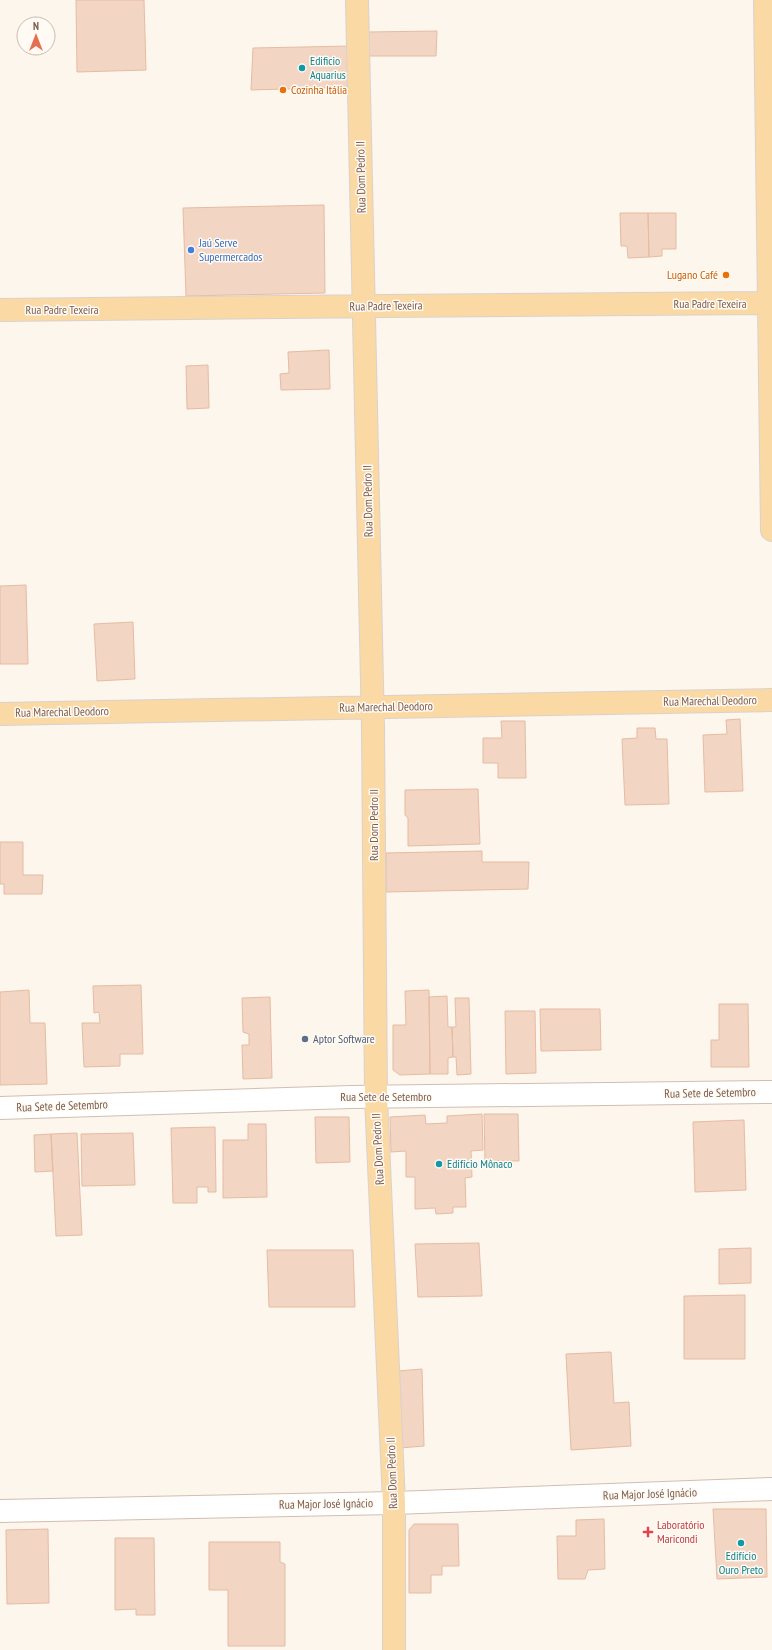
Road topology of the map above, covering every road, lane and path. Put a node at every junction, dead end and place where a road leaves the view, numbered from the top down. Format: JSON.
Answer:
{"nodes":[{"id":1,"x":357,"y":0,"type":"edge"},
{"id":2,"x":765,"y":0,"type":"edge"},
{"id":3,"x":770,"y":303,"type":"edge"},
{"id":4,"x":364,"y":306,"type":"junction"},
{"id":5,"x":0,"y":310,"type":"edge"},
{"id":6,"x":772,"y":530,"type":"edge"},
{"id":7,"x":772,"y":700,"type":"edge"},
{"id":8,"x":373,"y":707,"type":"junction"},
{"id":9,"x":0,"y":714,"type":"edge"},
{"id":10,"x":772,"y":1092,"type":"edge"},
{"id":11,"x":376,"y":1097,"type":"junction"},
{"id":12,"x":0,"y":1108,"type":"edge"},
{"id":13,"x":772,"y":1489,"type":"edge"},
{"id":14,"x":394,"y":1503,"type":"junction"},
{"id":15,"x":0,"y":1511,"type":"edge"},
{"id":16,"x":394,"y":1650,"type":"edge"}],
"edges":[{"from":1,"to":4,"type":"main road","name":"Rua Dom Pedro II"},
{"from":2,"to":3,"type":"main road"},
{"from":3,"to":4,"type":"main road","name":"Rua Padre Texeira"},
{"from":3,"to":6,"type":"main road"},
{"from":4,"to":5,"type":"main road","name":"Rua Padre Texeira"},
{"from":4,"to":8,"type":"main road","name":"Rua Dom Pedro II"},
{"from":7,"to":8,"type":"main road","name":"Rua Marechal Deodoro"},
{"from":8,"to":9,"type":"main road","name":"Rua Marechal Deodoro"},
{"from":8,"to":11,"type":"main road","name":"Rua Dom Pedro II"},
{"from":10,"to":11,"type":"street","name":"Rua Sete de Setembro"},
{"from":11,"to":12,"type":"street","name":"Rua Sete de Setembro"},
{"from":11,"to":14,"type":"main road","name":"Rua Dom Pedro II"},
{"from":13,"to":14,"type":"street","name":"Rua Major José Ignácio"},
{"from":14,"to":15,"type":"street","name":"Rua Major José Ignácio"},
{"from":14,"to":16,"type":"main road","name":"Rua Dom Pedro II"}]}
